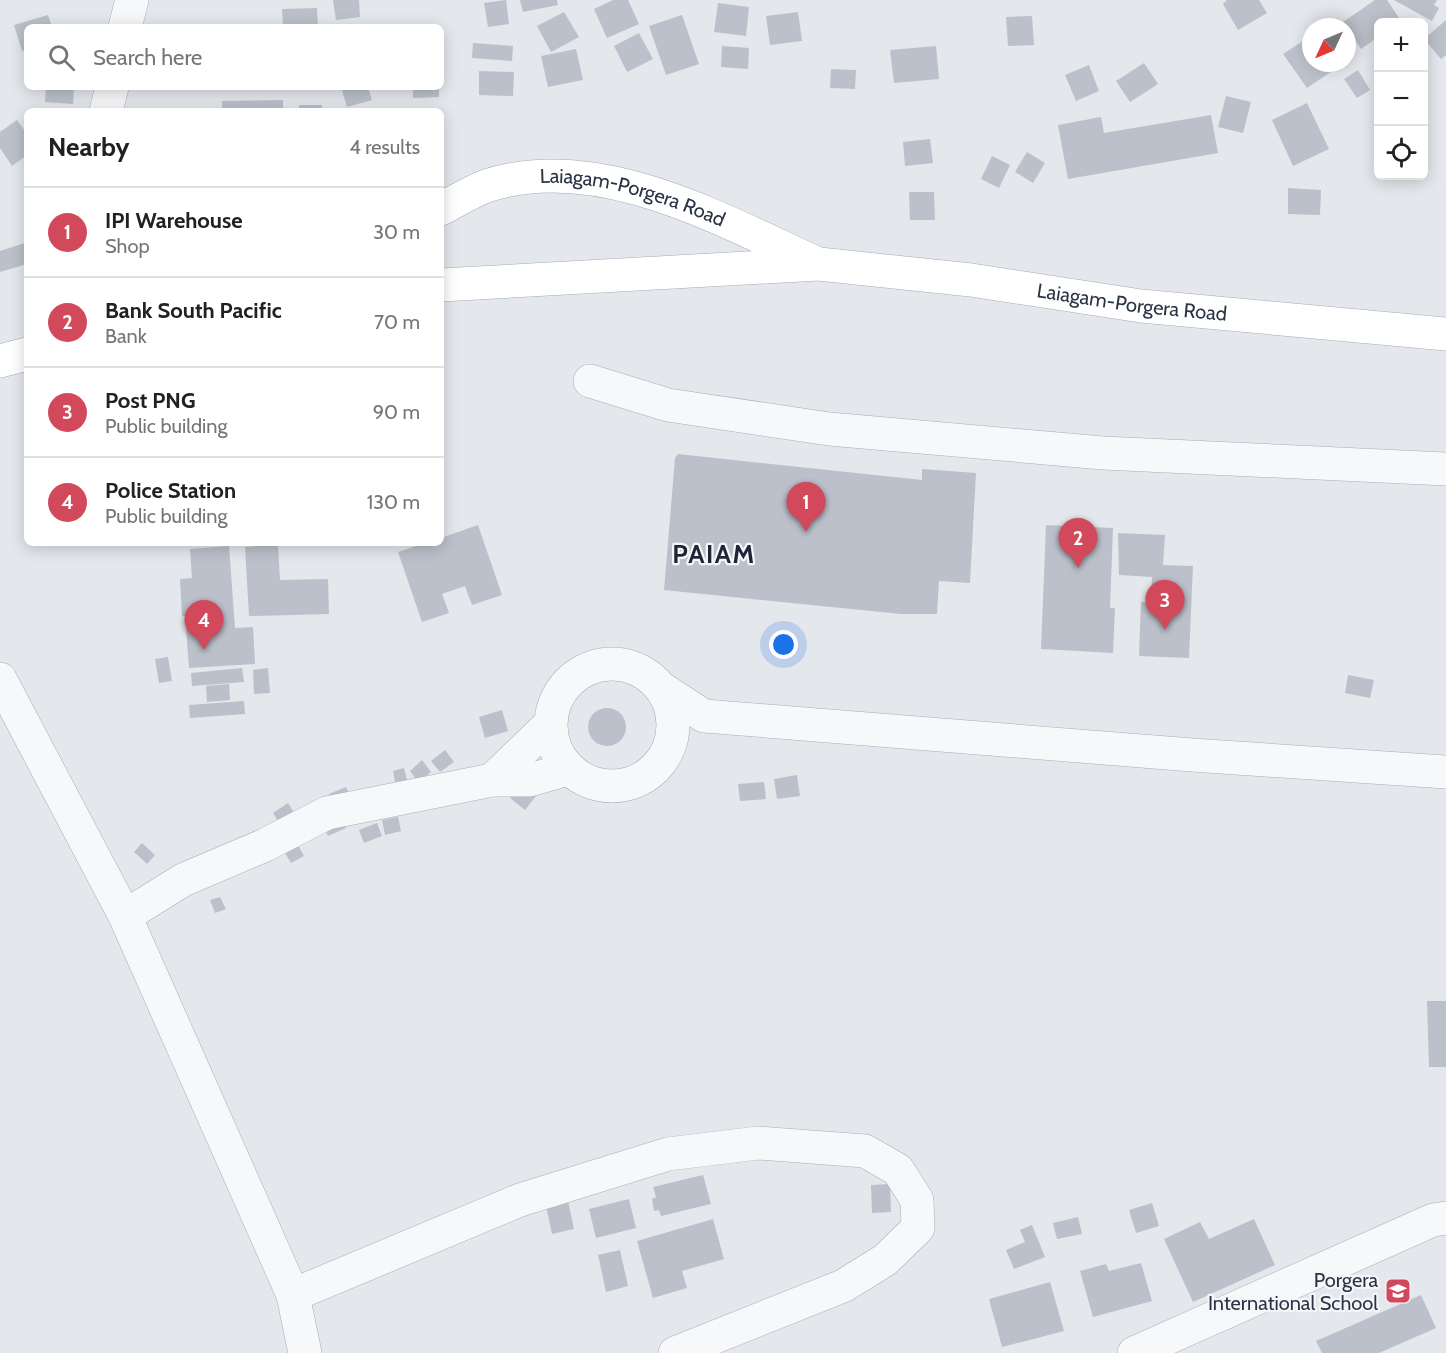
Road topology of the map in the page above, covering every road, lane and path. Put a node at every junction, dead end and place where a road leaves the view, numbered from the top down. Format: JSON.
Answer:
{"nodes":[{"id":1,"x":132,"y":0,"type":"edge"},
{"id":2,"x":126,"y":24,"type":"edge"},
{"id":3,"x":111,"y":90,"type":"edge"},
{"id":4,"x":107,"y":108,"type":"edge"},
{"id":5,"x":444,"y":208,"type":"edge"},
{"id":6,"x":819,"y":264,"type":"junction"},
{"id":7,"x":444,"y":285,"type":"edge"},
{"id":8,"x":1446,"y":334,"type":"edge"},
{"id":9,"x":24,"y":355,"type":"edge"},
{"id":10,"x":0,"y":361,"type":"edge"},
{"id":11,"x":590,"y":381,"type":"dead end"},
{"id":12,"x":1446,"y":469,"type":"edge"},
{"id":13,"x":0,"y":679,"type":"edge"},
{"id":14,"x":664,"y":690,"type":"junction"},
{"id":15,"x":704,"y":716,"type":"junction"},
{"id":16,"x":549,"y":725,"type":"junction"},
{"id":17,"x":664,"y":759,"type":"junction"},
{"id":18,"x":568,"y":770,"type":"junction"},
{"id":19,"x":1446,"y":772,"type":"edge"},
{"id":20,"x":492,"y":780,"type":"junction"},
{"id":21,"x":125,"y":916,"type":"junction"},
{"id":22,"x":1446,"y":1218,"type":"edge"},
{"id":23,"x":293,"y":1295,"type":"junction"},
{"id":24,"x":305,"y":1353,"type":"edge"},
{"id":25,"x":675,"y":1353,"type":"edge"},
{"id":26,"x":1134,"y":1353,"type":"edge"}],
"edges":[{"from":1,"to":2,"type":"street"},
{"from":3,"to":4,"type":"street"},
{"from":5,"to":6,"type":"main road","name":"Laiagam-Porgera Road"},
{"from":6,"to":7,"type":"main road","name":"Laiagam-Porgera Road"},
{"from":6,"to":8,"type":"main road","name":"Laiagam-Porgera Road"},
{"from":9,"to":10,"type":"main road"},
{"from":11,"to":12,"type":"street"},
{"from":13,"to":21,"type":"street"},
{"from":14,"to":15,"type":"street"},
{"from":14,"to":16,"type":"street"},
{"from":14,"to":17,"type":"street"},
{"from":15,"to":17,"type":"street"},
{"from":15,"to":19,"type":"street"},
{"from":16,"to":18,"type":"street"},
{"from":16,"to":20,"type":"street"},
{"from":17,"to":18,"type":"street"},
{"from":18,"to":20,"type":"street"},
{"from":20,"to":21,"type":"street"},
{"from":21,"to":23,"type":"street"},
{"from":22,"to":26,"type":"street"},
{"from":23,"to":24,"type":"street"},
{"from":23,"to":25,"type":"street"}]}
